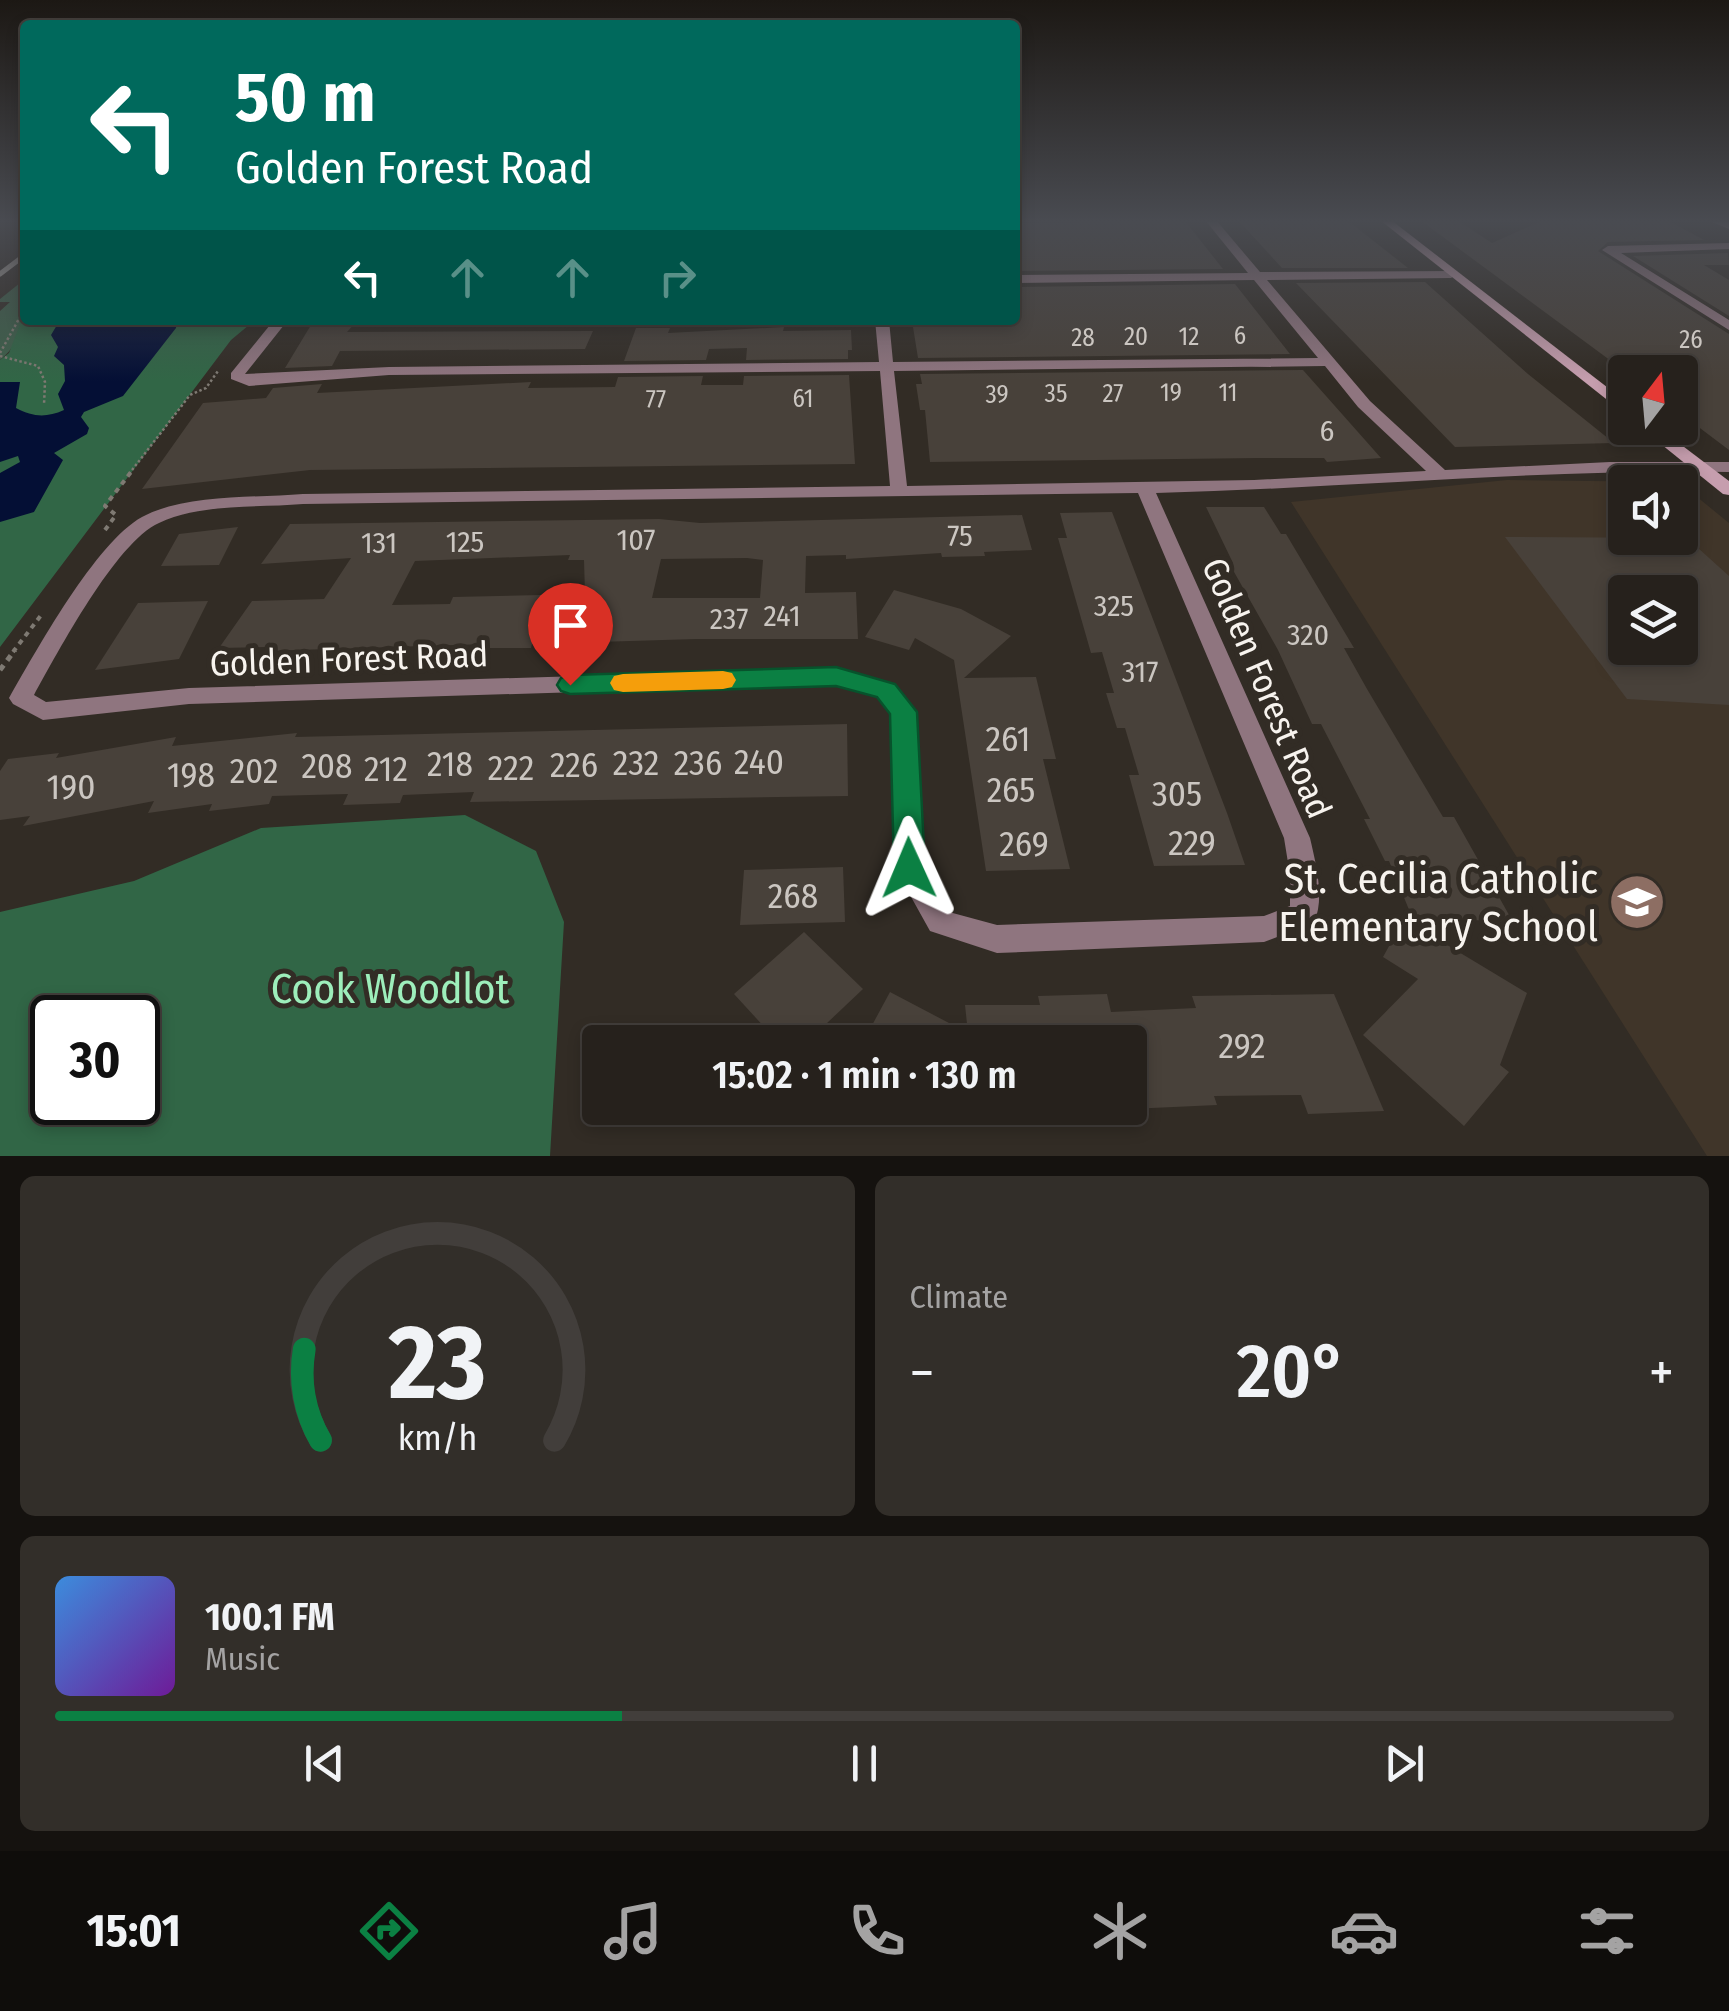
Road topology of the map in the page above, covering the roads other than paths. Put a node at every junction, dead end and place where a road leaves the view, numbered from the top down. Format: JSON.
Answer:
{"nodes":[{"id":1,"x":1451,"y":274,"type":"joint"},
{"id":2,"x":1646,"y":274,"type":"edge"},
{"id":3,"x":1258,"y":276,"type":"junction"},
{"id":4,"x":1020,"y":279,"type":"edge"},
{"id":5,"x":277,"y":325,"type":"edge"},
{"id":6,"x":882,"y":325,"type":"edge"},
{"id":7,"x":1729,"y":326,"type":"edge"},
{"id":8,"x":1330,"y":362,"type":"junction"},
{"id":9,"x":886,"y":366,"type":"junction"},
{"id":10,"x":1608,"y":396,"type":"edge"},
{"id":11,"x":1671,"y":445,"type":"edge"},
{"id":12,"x":1697,"y":465,"type":"edge"},
{"id":13,"x":1698,"y":466,"type":"joint"},
{"id":14,"x":1608,"y":468,"type":"edge"},
{"id":15,"x":1729,"y":468,"type":"edge"},
{"id":16,"x":1438,"y":473,"type":"junction"},
{"id":17,"x":1145,"y":488,"type":"junction"},
{"id":18,"x":900,"y":490,"type":"junction"},
{"id":19,"x":1729,"y":490,"type":"edge"}],
"edges":[{"from":1,"to":3,"type":"street"},
{"from":1,"to":10,"type":"street"},
{"from":2,"to":7,"type":"street"},
{"from":3,"to":4,"type":"street"},
{"from":3,"to":8,"type":"street"},
{"from":5,"to":9,"type":"street"},
{"from":6,"to":9,"type":"street"},
{"from":8,"to":9,"type":"street"},
{"from":8,"to":16,"type":"street"},
{"from":9,"to":18,"type":"street"},
{"from":11,"to":12,"type":"street"},
{"from":13,"to":15,"type":"street","name":"Golden Forest Road"},
{"from":13,"to":19,"type":"street"},
{"from":14,"to":16,"type":"street","name":"Golden Forest Road"},
{"from":16,"to":17,"type":"street","name":"Golden Forest Road"},
{"from":17,"to":18,"type":"street","name":"Golden Forest Road"},
{"from":17,"to":18,"type":"street","name":"Golden Forest Road"}]}
